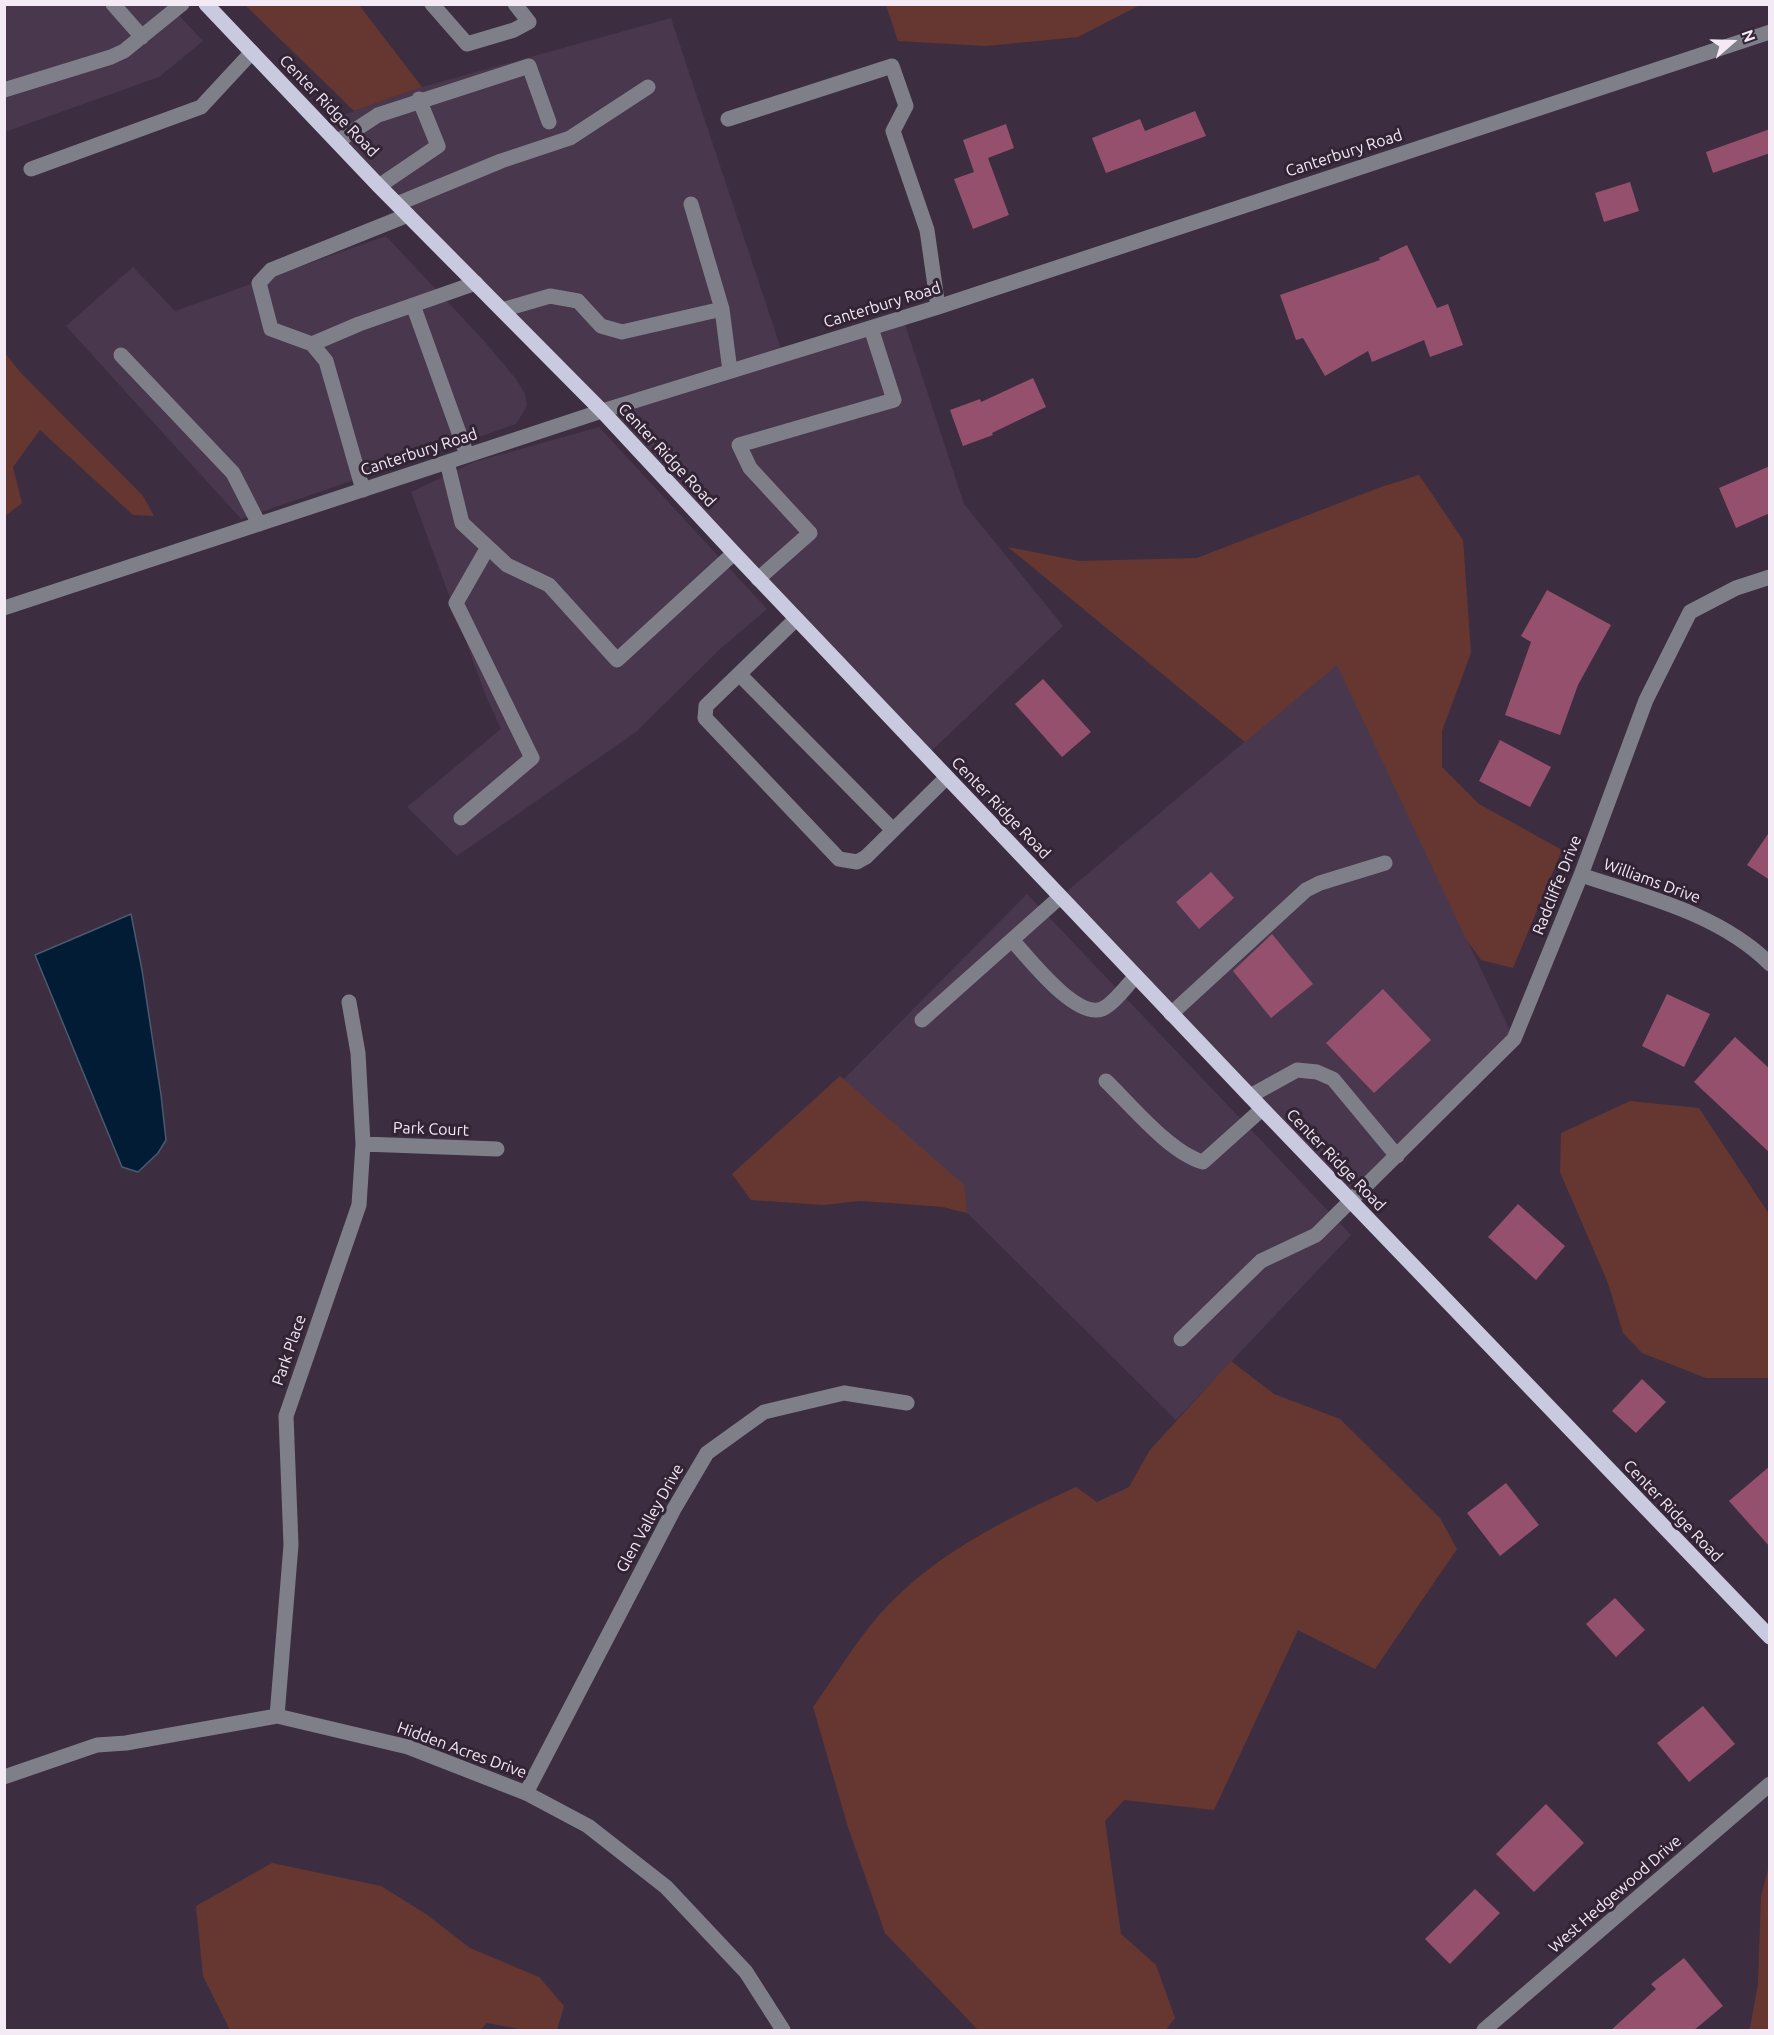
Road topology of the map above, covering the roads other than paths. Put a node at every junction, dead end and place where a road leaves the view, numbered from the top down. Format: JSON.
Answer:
{"nodes":[{"id":1,"x":113,"y":4,"type":"edge"},
{"id":2,"x":182,"y":4,"type":"edge"},
{"id":3,"x":206,"y":4,"type":"edge"},
{"id":4,"x":432,"y":4,"type":"edge"},
{"id":5,"x":515,"y":4,"type":"edge"},
{"id":6,"x":1770,"y":32,"type":"edge"},
{"id":7,"x":142,"y":37,"type":"junction"},
{"id":8,"x":252,"y":52,"type":"junction"},
{"id":9,"x":648,"y":87,"type":"dead end"},
{"id":10,"x":4,"y":90,"type":"edge"},
{"id":11,"x":419,"y":99,"type":"junction"},
{"id":12,"x":728,"y":119,"type":"dead end"},
{"id":13,"x":549,"y":122,"type":"dead end"},
{"id":14,"x":338,"y":141,"type":"junction"},
{"id":15,"x":31,"y":169,"type":"dead end"},
{"id":16,"x":380,"y":186,"type":"junction"},
{"id":17,"x":397,"y":204,"type":"junction"},
{"id":18,"x":692,"y":204,"type":"dead end"},
{"id":19,"x":408,"y":215,"type":"junction"},
{"id":20,"x":476,"y":283,"type":"junction"},
{"id":21,"x":413,"y":305,"type":"junction"},
{"id":22,"x":938,"y":307,"type":"junction"},
{"id":23,"x":722,"y":309,"type":"junction"},
{"id":24,"x":502,"y":310,"type":"junction"},
{"id":25,"x":871,"y":328,"type":"junction"},
{"id":26,"x":312,"y":344,"type":"junction"},
{"id":27,"x":122,"y":355,"type":"dead end"},
{"id":28,"x":730,"y":371,"type":"junction"},
{"id":29,"x":602,"y":411,"type":"junction"},
{"id":30,"x":467,"y":455,"type":"junction"},
{"id":31,"x":447,"y":462,"type":"junction"},
{"id":32,"x":363,"y":490,"type":"junction"},
{"id":33,"x":259,"y":524,"type":"junction"},
{"id":34,"x":488,"y":547,"type":"junction"},
{"id":35,"x":734,"y":554,"type":"junction"},
{"id":36,"x":1770,"y":577,"type":"edge"},
{"id":37,"x":758,"y":579,"type":"junction"},
{"id":38,"x":4,"y":608,"type":"edge"},
{"id":39,"x":796,"y":619,"type":"junction"},
{"id":40,"x":739,"y":674,"type":"junction"},
{"id":41,"x":946,"y":777,"type":"junction"},
{"id":42,"x":461,"y":818,"type":"dead end"},
{"id":43,"x":893,"y":830,"type":"junction"},
{"id":44,"x":1385,"y":863,"type":"dead end"},
{"id":45,"x":1581,"y":875,"type":"junction"},
{"id":46,"x":1060,"y":897,"type":"junction"},
{"id":47,"x":1012,"y":940,"type":"junction"},
{"id":48,"x":1770,"y":964,"type":"edge"},
{"id":49,"x":1136,"y":976,"type":"junction"},
{"id":50,"x":349,"y":1002,"type":"dead end"},
{"id":51,"x":1172,"y":1014,"type":"junction"},
{"id":52,"x":922,"y":1020,"type":"dead end"},
{"id":53,"x":1106,"y":1081,"type":"dead end"},
{"id":54,"x":1250,"y":1096,"type":"junction"},
{"id":55,"x":1262,"y":1108,"type":"junction"},
{"id":56,"x":363,"y":1144,"type":"junction"},
{"id":57,"x":497,"y":1149,"type":"dead end"},
{"id":58,"x":1397,"y":1156,"type":"junction"},
{"id":59,"x":1351,"y":1203,"type":"junction"},
{"id":60,"x":1181,"y":1339,"type":"dead end"},
{"id":61,"x":907,"y":1403,"type":"dead end"},
{"id":62,"x":1770,"y":1637,"type":"edge"},
{"id":63,"x":277,"y":1716,"type":"junction"},
{"id":64,"x":4,"y":1777,"type":"edge"},
{"id":65,"x":1770,"y":1784,"type":"edge"},
{"id":66,"x":526,"y":1793,"type":"junction"},
{"id":67,"x":783,"y":2031,"type":"edge"},
{"id":68,"x":1484,"y":2031,"type":"edge"}],
"edges":[{"from":1,"to":7,"type":"street"},
{"from":2,"to":7,"type":"street"},
{"from":3,"to":8,"type":"main road","name":"Center Ridge Road"},
{"from":4,"to":5,"type":"street"},
{"from":6,"to":22,"type":"street","name":"Canterbury Road"},
{"from":7,"to":10,"type":"street"},
{"from":8,"to":14,"type":"main road","name":"Center Ridge Road"},
{"from":8,"to":15,"type":"street"},
{"from":9,"to":17,"type":"street"},
{"from":11,"to":13,"type":"street"},
{"from":11,"to":14,"type":"street"},
{"from":11,"to":16,"type":"street"},
{"from":12,"to":22,"type":"street"},
{"from":14,"to":16,"type":"main road","name":"Center Ridge Road"},
{"from":16,"to":17,"type":"main road","name":"Center Ridge Road"},
{"from":17,"to":19,"type":"main road","name":"Center Ridge Road"},
{"from":18,"to":23,"type":"street"},
{"from":19,"to":20,"type":"main road","name":"Center Ridge Road"},
{"from":19,"to":26,"type":"street"},
{"from":20,"to":21,"type":"street"},
{"from":20,"to":24,"type":"main road","name":"Center Ridge Road"},
{"from":21,"to":26,"type":"street"},
{"from":21,"to":30,"type":"street"},
{"from":22,"to":25,"type":"street","name":"Canterbury Road"},
{"from":23,"to":24,"type":"street"},
{"from":23,"to":28,"type":"street"},
{"from":24,"to":29,"type":"main road","name":"Center Ridge Road"},
{"from":25,"to":28,"type":"street","name":"Canterbury Road"},
{"from":25,"to":37,"type":"street"},
{"from":26,"to":32,"type":"street"},
{"from":27,"to":33,"type":"street"},
{"from":28,"to":29,"type":"street","name":"Canterbury Road"},
{"from":29,"to":30,"type":"street","name":"Canterbury Road"},
{"from":29,"to":35,"type":"main road","name":"Center Ridge Road"},
{"from":30,"to":31,"type":"street","name":"Canterbury Road"},
{"from":31,"to":32,"type":"street","name":"Canterbury Road"},
{"from":31,"to":34,"type":"street"},
{"from":32,"to":33,"type":"street","name":"Canterbury Road"},
{"from":33,"to":38,"type":"street","name":"Canterbury Road"},
{"from":34,"to":35,"type":"street"},
{"from":34,"to":42,"type":"street"},
{"from":35,"to":37,"type":"main road","name":"Center Ridge Road"},
{"from":36,"to":45,"type":"street","name":"Radcliffe Drive"},
{"from":37,"to":39,"type":"main road","name":"Center Ridge Road"},
{"from":39,"to":40,"type":"street"},
{"from":39,"to":41,"type":"main road","name":"Center Ridge Road"},
{"from":40,"to":43,"type":"street"},
{"from":40,"to":43,"type":"street"},
{"from":41,"to":43,"type":"street"},
{"from":41,"to":46,"type":"main road","name":"Center Ridge Road"},
{"from":44,"to":51,"type":"street"},
{"from":45,"to":48,"type":"street","name":"Williams Drive"},
{"from":45,"to":58,"type":"street","name":"Radcliffe Drive"},
{"from":46,"to":47,"type":"street"},
{"from":46,"to":49,"type":"main road","name":"Center Ridge Road"},
{"from":47,"to":49,"type":"street"},
{"from":47,"to":52,"type":"street"},
{"from":49,"to":51,"type":"main road","name":"Center Ridge Road"},
{"from":50,"to":56,"type":"street","name":"Park Place"},
{"from":51,"to":54,"type":"main road","name":"Center Ridge Road"},
{"from":53,"to":55,"type":"street"},
{"from":54,"to":55,"type":"main road","name":"Center Ridge Road"},
{"from":54,"to":58,"type":"street"},
{"from":55,"to":59,"type":"main road","name":"Center Ridge Road"},
{"from":56,"to":57,"type":"street","name":"Park Court"},
{"from":56,"to":63,"type":"street","name":"Park Place"},
{"from":58,"to":59,"type":"street","name":"Radcliffe Drive"},
{"from":59,"to":60,"type":"street","name":"Radcliffe Drive"},
{"from":59,"to":62,"type":"main road","name":"Center Ridge Road"},
{"from":61,"to":66,"type":"street","name":"Glen Valley Drive"},
{"from":63,"to":64,"type":"street","name":"Hidden Acres Drive"},
{"from":63,"to":66,"type":"street","name":"Hidden Acres Drive"},
{"from":65,"to":68,"type":"street","name":"West Hedgewood Drive"},
{"from":66,"to":67,"type":"street","name":"Hidden Acres Drive"}]}
